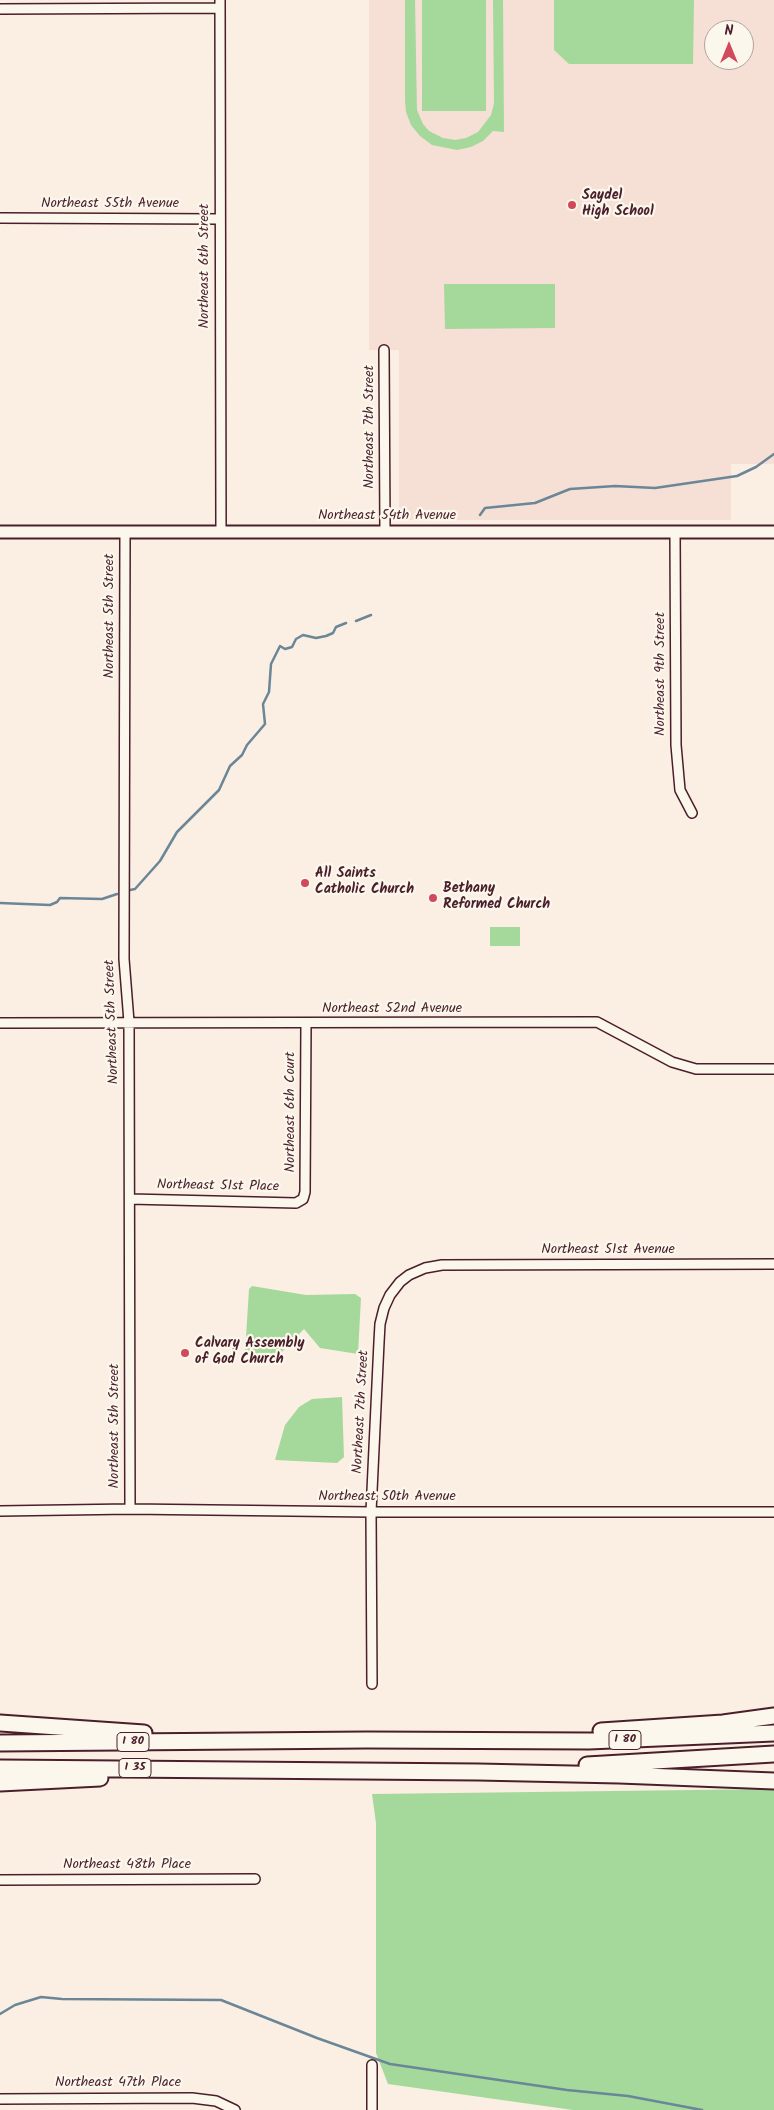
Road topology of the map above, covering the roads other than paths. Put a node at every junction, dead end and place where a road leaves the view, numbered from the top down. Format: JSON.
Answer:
{"nodes":[{"id":1,"x":220,"y":4,"type":"edge"},
{"id":2,"x":0,"y":9,"type":"edge"},
{"id":3,"x":0,"y":218,"type":"edge"},
{"id":4,"x":220,"y":219,"type":"junction"},
{"id":5,"x":384,"y":350,"type":"dead end"},
{"id":6,"x":0,"y":532,"type":"edge"},
{"id":7,"x":221,"y":532,"type":"junction"},
{"id":8,"x":385,"y":532,"type":"junction"},
{"id":9,"x":675,"y":532,"type":"junction"},
{"id":10,"x":774,"y":532,"type":"edge"},
{"id":11,"x":125,"y":533,"type":"junction"},
{"id":12,"x":692,"y":813,"type":"dead end"},
{"id":13,"x":129,"y":1022,"type":"junction"},
{"id":14,"x":0,"y":1023,"type":"edge"},
{"id":15,"x":306,"y":1024,"type":"junction"},
{"id":16,"x":774,"y":1068,"type":"edge"},
{"id":17,"x":130,"y":1199,"type":"junction"},
{"id":18,"x":303,"y":1199,"type":"joint"},
{"id":19,"x":774,"y":1264,"type":"edge"},
{"id":20,"x":442,"y":1265,"type":"joint"},
{"id":21,"x":130,"y":1509,"type":"junction"},
{"id":22,"x":0,"y":1511,"type":"edge"},
{"id":23,"x":370,"y":1512,"type":"junction"},
{"id":24,"x":774,"y":1512,"type":"edge"},
{"id":25,"x":372,"y":1684,"type":"dead end"},
{"id":26,"x":774,"y":1716,"type":"edge"},
{"id":27,"x":0,"y":1724,"type":"edge"},
{"id":28,"x":774,"y":1733,"type":"edge"},
{"id":29,"x":266,"y":1740,"type":"junction"},
{"id":30,"x":476,"y":1741,"type":"junction"},
{"id":31,"x":0,"y":1743,"type":"edge"},
{"id":32,"x":774,"y":1754,"type":"edge"},
{"id":33,"x":0,"y":1768,"type":"edge"},
{"id":34,"x":269,"y":1770,"type":"junction"},
{"id":35,"x":478,"y":1772,"type":"junction"},
{"id":36,"x":774,"y":1781,"type":"edge"},
{"id":37,"x":0,"y":1783,"type":"edge"},
{"id":38,"x":254,"y":1879,"type":"dead end"},
{"id":39,"x":0,"y":1880,"type":"edge"},
{"id":40,"x":372,"y":2065,"type":"dead end"},
{"id":41,"x":0,"y":2099,"type":"edge"},
{"id":42,"x":235,"y":2110,"type":"edge"},
{"id":43,"x":372,"y":2110,"type":"edge"}],
"edges":[{"from":1,"to":2,"type":"street"},
{"from":1,"to":4,"type":"street","name":"Northeast 6th Street"},
{"from":3,"to":4,"type":"street","name":"Northeast 55th Avenue"},
{"from":4,"to":7,"type":"street","name":"Northeast 6th Street"},
{"from":5,"to":8,"type":"street","name":"Northeast 7th Street"},
{"from":6,"to":11,"type":"main road","name":"Northeast 54th Avenue"},
{"from":7,"to":8,"type":"main road","name":"Northeast 54th Avenue"},
{"from":7,"to":11,"type":"main road","name":"Northeast 54th Avenue"},
{"from":8,"to":9,"type":"main road","name":"Northeast 54th Avenue"},
{"from":9,"to":10,"type":"main road","name":"Northeast 54th Avenue"},
{"from":9,"to":12,"type":"street","name":"Northeast 9th Street"},
{"from":11,"to":13,"type":"street","name":"Northeast 5th Street"},
{"from":13,"to":14,"type":"street","name":"Northeast 52nd Avenue"},
{"from":13,"to":15,"type":"street","name":"Northeast 52nd Avenue"},
{"from":13,"to":17,"type":"street","name":"Northeast 5th Street"},
{"from":15,"to":16,"type":"street","name":"Northeast 52nd Avenue"},
{"from":15,"to":18,"type":"street","name":"Northeast 6th Court"},
{"from":17,"to":18,"type":"street","name":"Northeast 51st Place"},
{"from":17,"to":21,"type":"street","name":"Northeast 5th Street"},
{"from":19,"to":20,"type":"street","name":"Northeast 51st Avenue"},
{"from":20,"to":23,"type":"street","name":"Northeast 7th Street"},
{"from":21,"to":22,"type":"street","name":"Northeast 50th Avenue"},
{"from":21,"to":23,"type":"street","name":"Northeast 50th Avenue"},
{"from":23,"to":24,"type":"street","name":"Northeast 50th Avenue"},
{"from":23,"to":25,"type":"street","name":"Northeast 7th Street"},
{"from":26,"to":30,"type":"highway"},
{"from":27,"to":29,"type":"highway"},
{"from":28,"to":30,"type":"highway","number":"I 80"},
{"from":29,"to":30,"type":"highway","number":"I 80"},
{"from":29,"to":31,"type":"highway","number":"I 80"},
{"from":32,"to":35,"type":"highway","number":"I 35"},
{"from":33,"to":34,"type":"highway","number":"I 35"},
{"from":34,"to":35,"type":"highway","number":"I 35"},
{"from":34,"to":37,"type":"highway"},
{"from":35,"to":36,"type":"highway"},
{"from":38,"to":39,"type":"street","name":"Northeast 48th Place"},
{"from":40,"to":43,"type":"street"},
{"from":41,"to":42,"type":"street","name":"Northeast 47th Place"}]}
